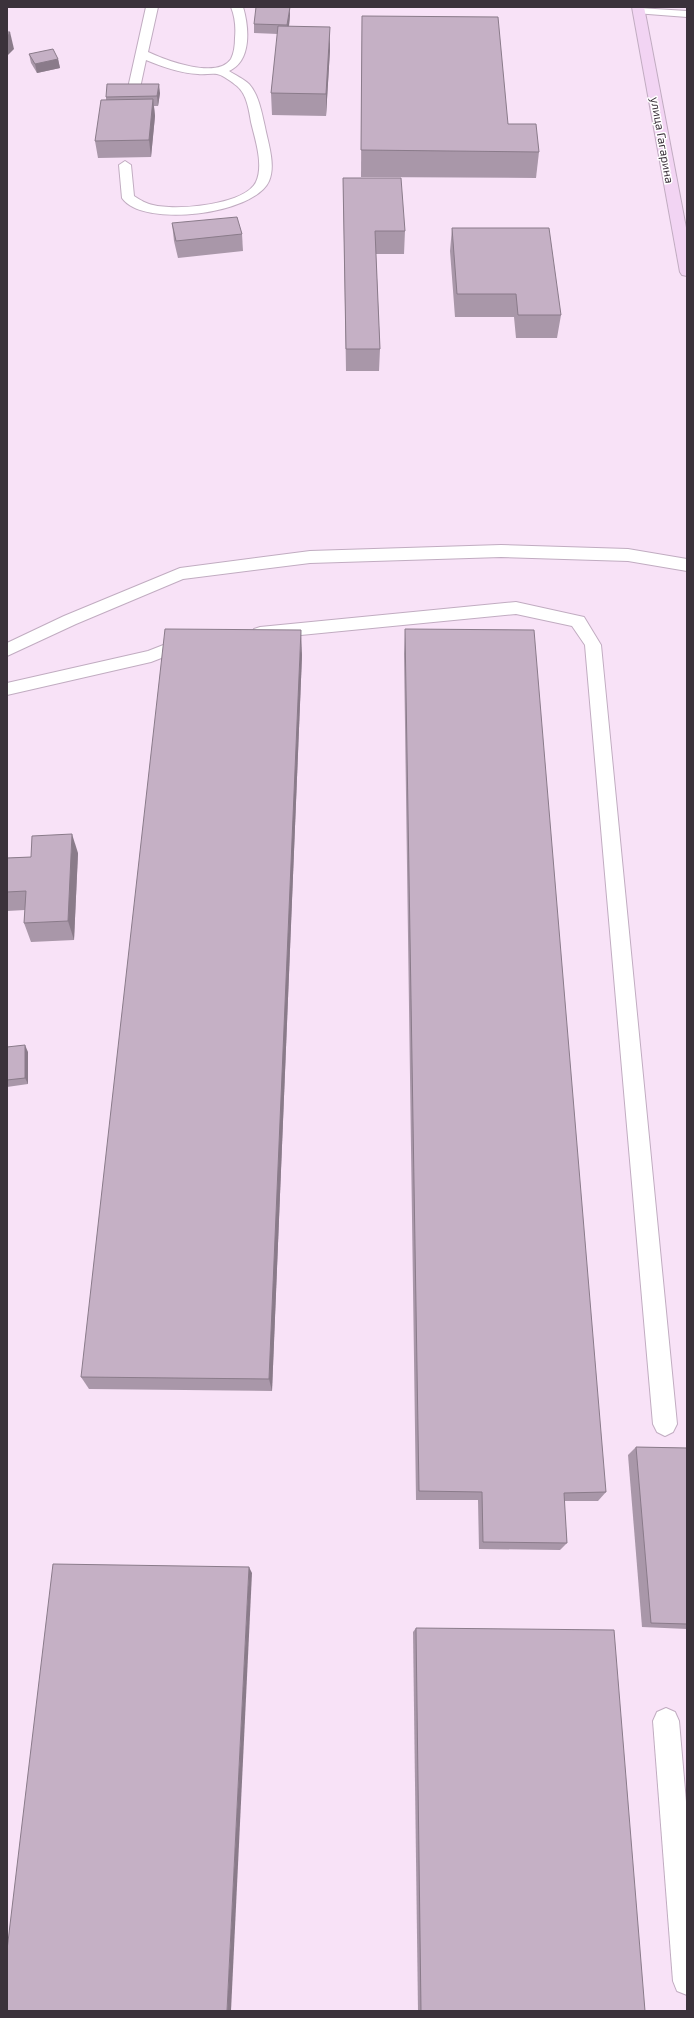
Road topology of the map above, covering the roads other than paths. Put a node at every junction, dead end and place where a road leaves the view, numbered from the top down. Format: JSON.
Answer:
{"nodes":[{"id":1,"x":152,"y":7,"type":"edge"},
{"id":2,"x":237,"y":7,"type":"edge"},
{"id":3,"x":638,"y":9,"type":"edge"},
{"id":4,"x":687,"y":14,"type":"edge"},
{"id":5,"x":142,"y":54,"type":"junction"},
{"id":6,"x":220,"y":70,"type":"junction"},
{"id":7,"x":134,"y":88,"type":"edge"},
{"id":8,"x":125,"y":166,"type":"dead end"},
{"id":9,"x":687,"y":272,"type":"edge"},
{"id":10,"x":687,"y":565,"type":"edge"},
{"id":11,"x":240,"y":635,"type":"edge"},
{"id":12,"x":209,"y":638,"type":"edge"},
{"id":13,"x":7,"y":650,"type":"edge"},
{"id":14,"x":7,"y":689,"type":"edge"},
{"id":15,"x":665,"y":1424,"type":"dead end"},
{"id":16,"x":666,"y":1721,"type":"dead end"},
{"id":17,"x":687,"y":1981,"type":"edge"}],
"edges":[{"from":1,"to":5,"type":"lane"},
{"from":2,"to":6,"type":"lane"},
{"from":3,"to":4,"type":"lane"},
{"from":3,"to":9,"type":"street","name":"улица Гагарина"},
{"from":5,"to":6,"type":"lane"},
{"from":5,"to":7,"type":"lane"},
{"from":6,"to":8,"type":"lane"},
{"from":10,"to":13,"type":"lane"},
{"from":11,"to":15,"type":"lane"},
{"from":12,"to":14,"type":"lane"},
{"from":16,"to":17,"type":"lane"}]}
